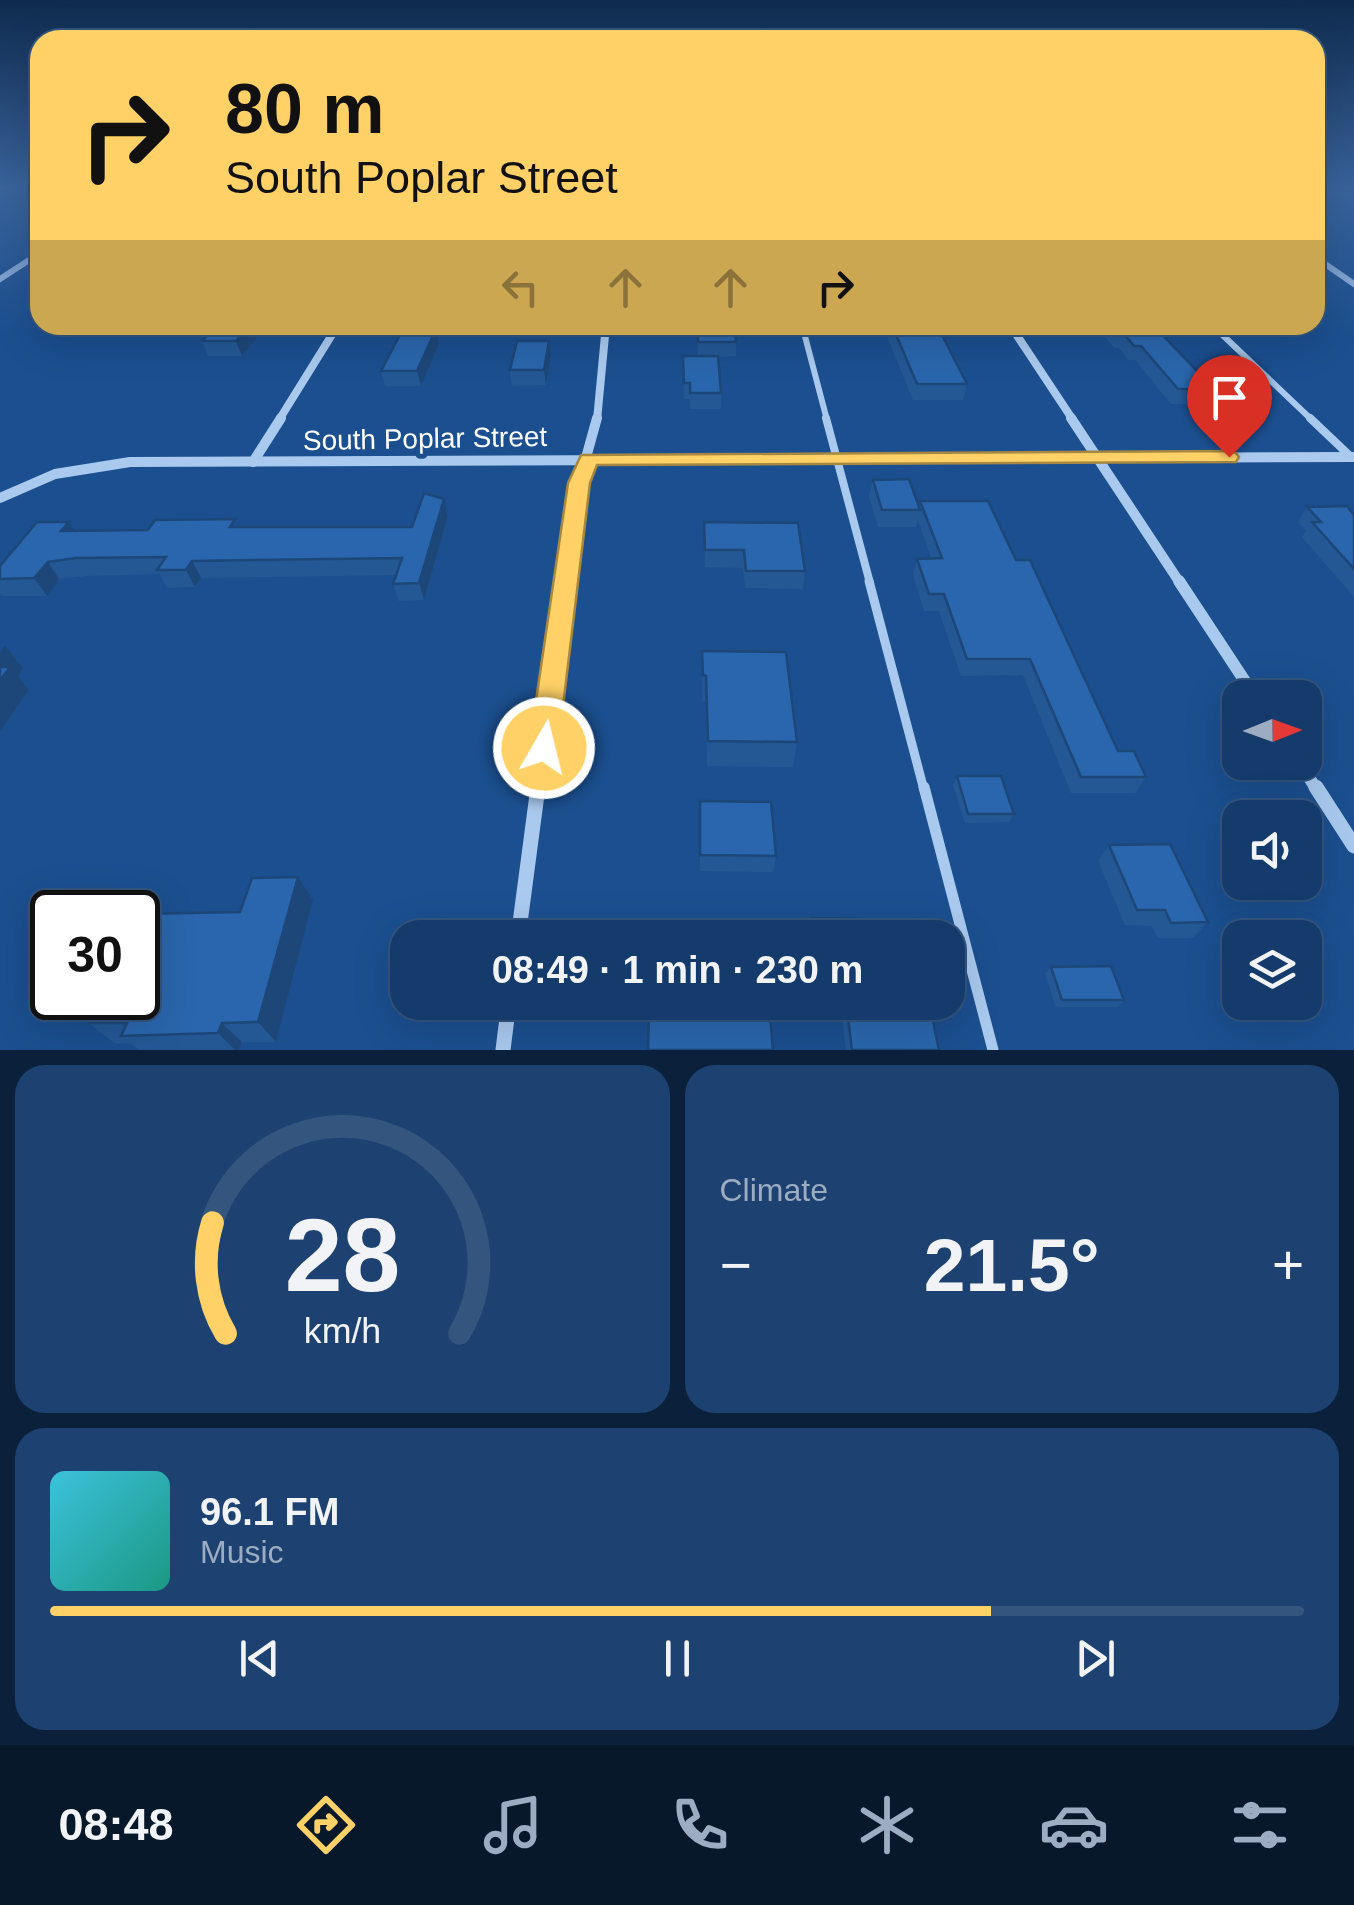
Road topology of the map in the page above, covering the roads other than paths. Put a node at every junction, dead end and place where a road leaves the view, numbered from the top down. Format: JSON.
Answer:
{"nodes":[{"id":1,"x":30,"y":260,"type":"edge"},
{"id":2,"x":1325,"y":264,"type":"edge"},
{"id":3,"x":0,"y":279,"type":"edge"},
{"id":4,"x":1354,"y":284,"type":"edge"},
{"id":5,"x":332,"y":335,"type":"edge"},
{"id":6,"x":605,"y":335,"type":"edge"},
{"id":7,"x":805,"y":335,"type":"edge"},
{"id":8,"x":1017,"y":335,"type":"edge"},
{"id":9,"x":1223,"y":335,"type":"edge"},
{"id":10,"x":837,"y":458,"type":"junction"},
{"id":11,"x":1353,"y":458,"type":"edge"},
{"id":12,"x":589,"y":459,"type":"junction"},
{"id":13,"x":1098,"y":460,"type":"junction"},
{"id":14,"x":253,"y":462,"type":"junction"},
{"id":15,"x":0,"y":498,"type":"edge"},
{"id":16,"x":1244,"y":680,"type":"edge"},
{"id":17,"x":1311,"y":780,"type":"edge"},
{"id":18,"x":1354,"y":846,"type":"edge"},
{"id":19,"x":520,"y":920,"type":"edge"},
{"id":20,"x":507,"y":1020,"type":"edge"},
{"id":21,"x":503,"y":1050,"type":"edge"},
{"id":22,"x":992,"y":1050,"type":"edge"}],
"edges":[{"from":1,"to":3,"type":"street"},
{"from":2,"to":4,"type":"street"},
{"from":5,"to":14,"type":"street"},
{"from":6,"to":12,"type":"street"},
{"from":7,"to":10,"type":"lane"},
{"from":8,"to":13,"type":"street"},
{"from":9,"to":11,"type":"lane"},
{"from":10,"to":12,"type":"street","name":"South Poplar Street"},
{"from":10,"to":13,"type":"street","name":"South Poplar Street"},
{"from":10,"to":22,"type":"lane"},
{"from":11,"to":13,"type":"street","name":"South Poplar Street"},
{"from":12,"to":14,"type":"street","name":"South Poplar Street"},
{"from":12,"to":19,"type":"street"},
{"from":13,"to":16,"type":"street"},
{"from":14,"to":15,"type":"street","name":"South Poplar Street"},
{"from":17,"to":18,"type":"street"},
{"from":20,"to":21,"type":"street"}]}
